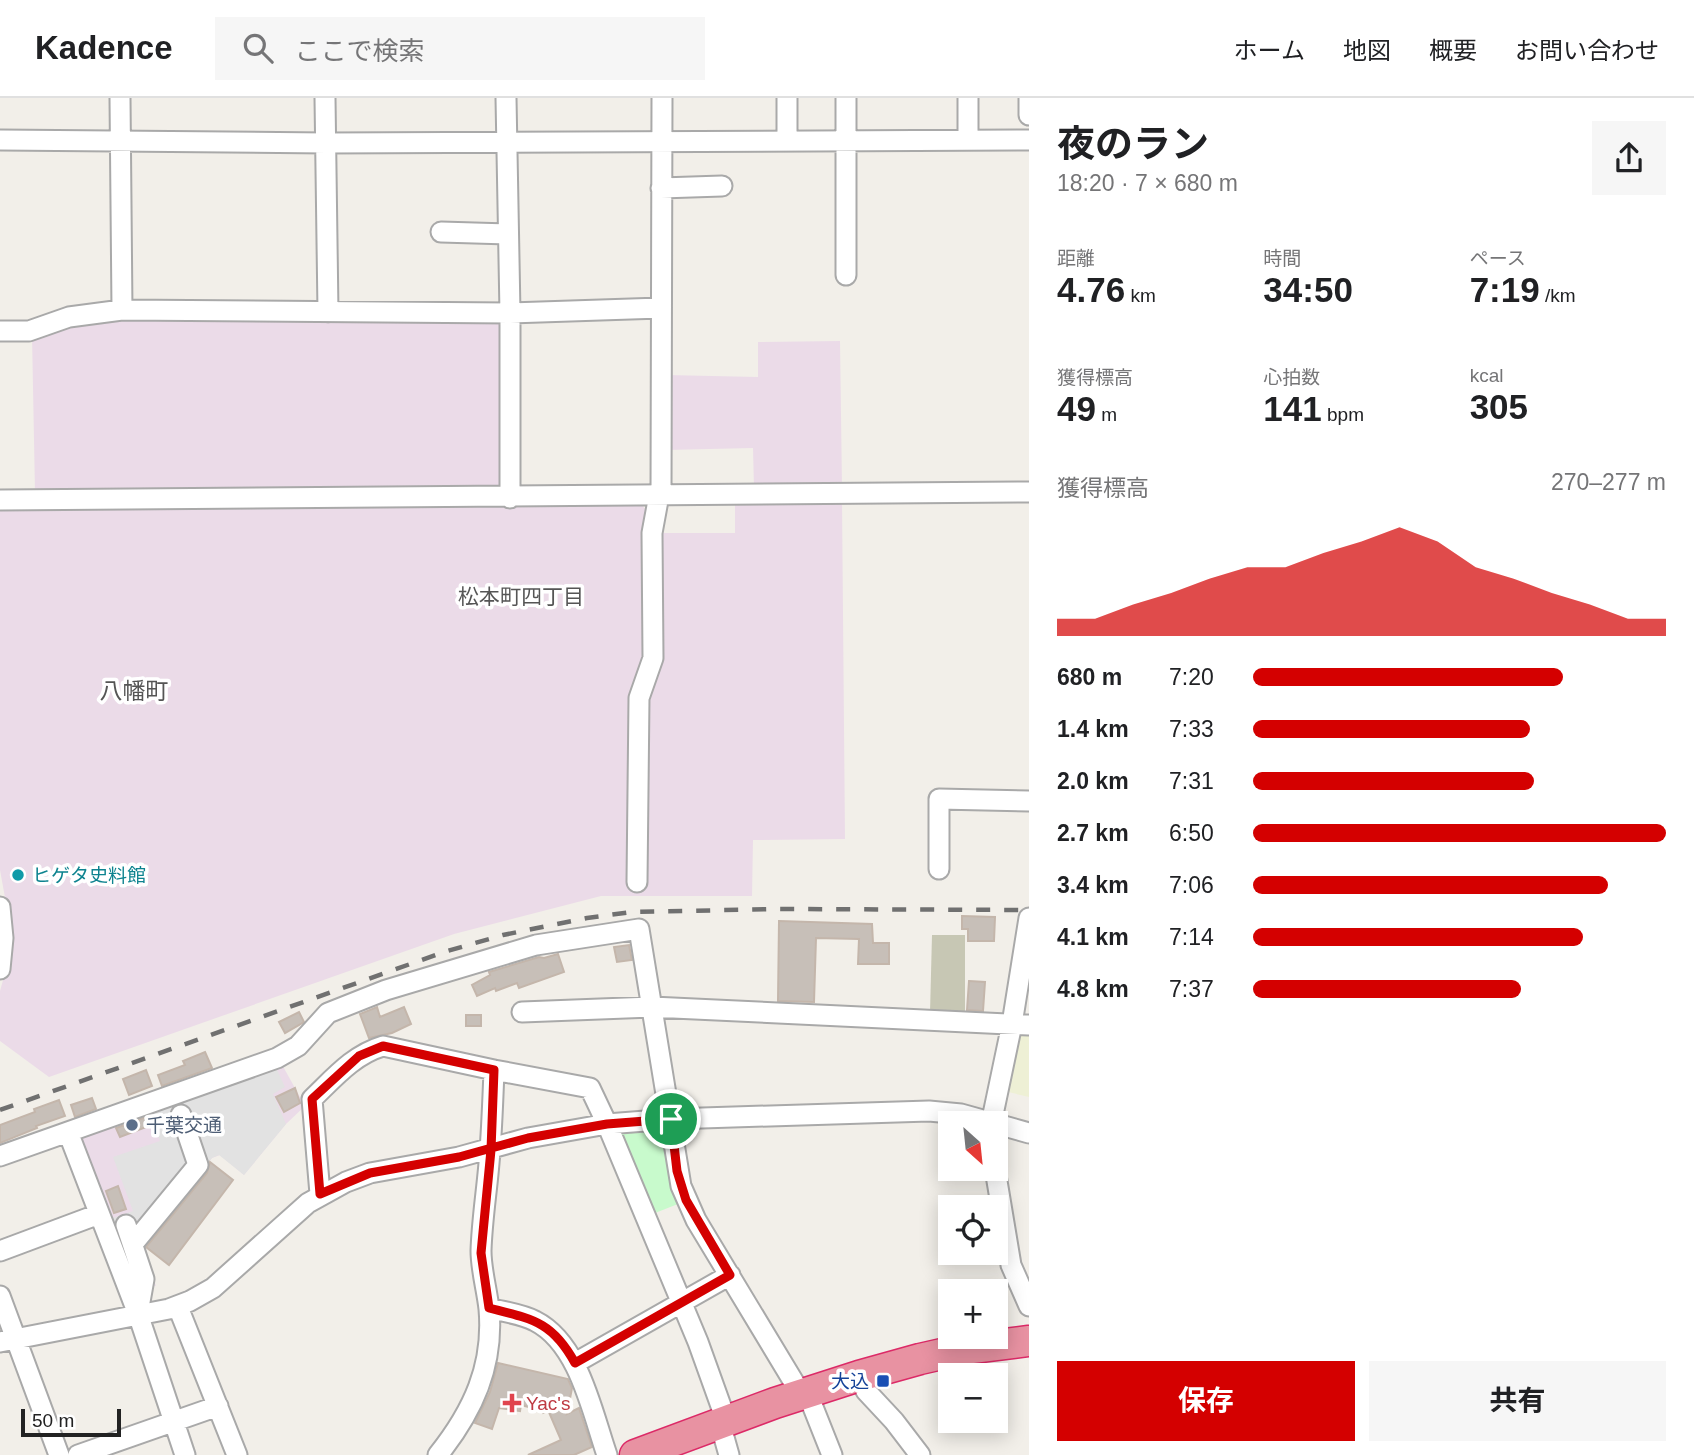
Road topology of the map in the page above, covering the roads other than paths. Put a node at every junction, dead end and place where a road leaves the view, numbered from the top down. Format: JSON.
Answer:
{"nodes":[{"id":1,"x":120,"y":98,"type":"edge"},
{"id":2,"x":325,"y":98,"type":"edge"},
{"id":3,"x":506,"y":98,"type":"edge"},
{"id":4,"x":662,"y":98,"type":"edge"},
{"id":5,"x":787,"y":98,"type":"edge"},
{"id":6,"x":846,"y":98,"type":"edge"},
{"id":7,"x":968,"y":98,"type":"edge"},
{"id":8,"x":1029,"y":98,"type":"edge"},
{"id":9,"x":1029,"y":115,"type":"edge"},
{"id":10,"x":0,"y":140,"type":"edge"},
{"id":11,"x":787,"y":140,"type":"junction"},
{"id":12,"x":846,"y":140,"type":"junction"},
{"id":13,"x":968,"y":140,"type":"junction"},
{"id":14,"x":1029,"y":140,"type":"edge"},
{"id":15,"x":121,"y":141,"type":"junction"},
{"id":16,"x":507,"y":141,"type":"junction"},
{"id":17,"x":662,"y":141,"type":"junction"},
{"id":18,"x":326,"y":143,"type":"junction"},
{"id":19,"x":722,"y":186,"type":"dead end"},
{"id":20,"x":662,"y":187,"type":"junction"},
{"id":21,"x":441,"y":232,"type":"dead end"},
{"id":22,"x":508,"y":234,"type":"junction"},
{"id":23,"x":846,"y":275,"type":"dead end"},
{"id":24,"x":661,"y":309,"type":"junction"},
{"id":25,"x":122,"y":310,"type":"junction"},
{"id":26,"x":328,"y":312,"type":"junction"},
{"id":27,"x":510,"y":313,"type":"junction"},
{"id":28,"x":0,"y":331,"type":"edge"},
{"id":29,"x":1029,"y":492,"type":"edge"},
{"id":30,"x":660,"y":495,"type":"junction"},
{"id":31,"x":510,"y":498,"type":"junction"},
{"id":32,"x":0,"y":500,"type":"edge"},
{"id":33,"x":1029,"y":801,"type":"edge"},
{"id":34,"x":939,"y":869,"type":"dead end"},
{"id":35,"x":636,"y":882,"type":"dead end"},
{"id":36,"x":1,"y":916,"type":"edge"},
{"id":37,"x":1029,"y":918,"type":"edge"},
{"id":38,"x":0,"y":969,"type":"edge"},
{"id":39,"x":652,"y":1007,"type":"junction"},
{"id":40,"x":522,"y":1012,"type":"dead end"},
{"id":41,"x":1021,"y":1024,"type":"edge"},
{"id":42,"x":494,"y":1070,"type":"junction"},
{"id":43,"x":995,"y":1111,"type":"edge"},
{"id":44,"x":938,"y":1112,"type":"edge"},
{"id":45,"x":181,"y":1115,"type":"dead end"},
{"id":46,"x":671,"y":1119,"type":"junction"},
{"id":47,"x":607,"y":1124,"type":"junction"},
{"id":48,"x":1008,"y":1127,"type":"edge"},
{"id":49,"x":68,"y":1132,"type":"junction"},
{"id":50,"x":1029,"y":1133,"type":"edge"},
{"id":51,"x":491,"y":1150,"type":"junction"},
{"id":52,"x":0,"y":1156,"type":"edge"},
{"id":53,"x":997,"y":1181,"type":"edge"},
{"id":54,"x":320,"y":1194,"type":"junction"},
{"id":55,"x":99,"y":1214,"type":"junction"},
{"id":56,"x":0,"y":1251,"type":"edge"},
{"id":57,"x":730,"y":1275,"type":"junction"},
{"id":58,"x":0,"y":1296,"type":"edge"},
{"id":59,"x":679,"y":1302,"type":"junction"},
{"id":60,"x":1029,"y":1306,"type":"edge"},
{"id":61,"x":178,"y":1307,"type":"junction"},
{"id":62,"x":489,"y":1308,"type":"junction"},
{"id":63,"x":138,"y":1314,"type":"junction"},
{"id":64,"x":9,"y":1341,"type":"edge"},
{"id":65,"x":1029,"y":1341,"type":"edge"},
{"id":66,"x":575,"y":1363,"type":"junction"},
{"id":67,"x":859,"y":1376,"type":"junction"},
{"id":68,"x":804,"y":1393,"type":"junction"},
{"id":69,"x":218,"y":1406,"type":"junction"},
{"id":70,"x":175,"y":1422,"type":"junction"},
{"id":71,"x":723,"y":1422,"type":"junction"},
{"id":72,"x":59,"y":1455,"type":"edge"},
{"id":73,"x":78,"y":1455,"type":"edge"},
{"id":74,"x":185,"y":1455,"type":"edge"},
{"id":75,"x":237,"y":1455,"type":"edge"},
{"id":76,"x":438,"y":1455,"type":"edge"},
{"id":77,"x":607,"y":1455,"type":"edge"},
{"id":78,"x":635,"y":1455,"type":"edge"},
{"id":79,"x":729,"y":1455,"type":"edge"},
{"id":80,"x":832,"y":1455,"type":"edge"},
{"id":81,"x":920,"y":1455,"type":"edge"}],
"edges":[{"from":1,"to":15,"type":"street"},
{"from":2,"to":18,"type":"street"},
{"from":3,"to":16,"type":"street"},
{"from":4,"to":17,"type":"street"},
{"from":5,"to":11,"type":"street"},
{"from":6,"to":12,"type":"street"},
{"from":7,"to":13,"type":"street"},
{"from":8,"to":9,"type":"street"},
{"from":10,"to":15,"type":"street"},
{"from":11,"to":12,"type":"street"},
{"from":11,"to":17,"type":"street"},
{"from":12,"to":13,"type":"street"},
{"from":12,"to":23,"type":"street"},
{"from":13,"to":14,"type":"street"},
{"from":15,"to":18,"type":"street"},
{"from":15,"to":25,"type":"street"},
{"from":16,"to":17,"type":"street"},
{"from":16,"to":18,"type":"street"},
{"from":16,"to":22,"type":"street"},
{"from":17,"to":20,"type":"street"},
{"from":18,"to":26,"type":"street"},
{"from":19,"to":20,"type":"street"},
{"from":20,"to":24,"type":"street"},
{"from":21,"to":22,"type":"street"},
{"from":22,"to":27,"type":"street"},
{"from":24,"to":27,"type":"street"},
{"from":24,"to":30,"type":"street"},
{"from":25,"to":26,"type":"street"},
{"from":25,"to":28,"type":"street"},
{"from":26,"to":27,"type":"street"},
{"from":27,"to":31,"type":"street"},
{"from":29,"to":30,"type":"street"},
{"from":30,"to":31,"type":"street"},
{"from":30,"to":35,"type":"street"},
{"from":31,"to":32,"type":"street"},
{"from":33,"to":34,"type":"street"},
{"from":36,"to":38,"type":"street"},
{"from":37,"to":41,"type":"street"},
{"from":39,"to":40,"type":"street"},
{"from":39,"to":41,"type":"street"},
{"from":39,"to":46,"type":"street"},
{"from":39,"to":49,"type":"street"},
{"from":41,"to":43,"type":"street"},
{"from":42,"to":47,"type":"street"},
{"from":42,"to":51,"type":"street"},
{"from":42,"to":54,"type":"street"},
{"from":44,"to":46,"type":"street"},
{"from":45,"to":63,"type":"street"},
{"from":46,"to":47,"type":"street"},
{"from":46,"to":57,"type":"street"},
{"from":47,"to":51,"type":"street"},
{"from":47,"to":59,"type":"street"},
{"from":48,"to":50,"type":"street"},
{"from":49,"to":52,"type":"street"},
{"from":49,"to":55,"type":"street"},
{"from":51,"to":54,"type":"street"},
{"from":51,"to":62,"type":"street"},
{"from":53,"to":60,"type":"street"},
{"from":54,"to":61,"type":"street"},
{"from":55,"to":56,"type":"street"},
{"from":55,"to":63,"type":"street"},
{"from":57,"to":59,"type":"street"},
{"from":57,"to":68,"type":"street"},
{"from":58,"to":64,"type":"street"},
{"from":59,"to":66,"type":"street"},
{"from":59,"to":71,"type":"street"},
{"from":61,"to":63,"type":"street"},
{"from":61,"to":69,"type":"street"},
{"from":62,"to":66,"type":"street"},
{"from":62,"to":76,"type":"street"},
{"from":63,"to":64,"type":"street"},
{"from":63,"to":70,"type":"street"},
{"from":64,"to":72,"type":"street"},
{"from":65,"to":67,"type":"highway"},
{"from":66,"to":77,"type":"street"},
{"from":67,"to":68,"type":"highway"},
{"from":67,"to":81,"type":"street"},
{"from":68,"to":71,"type":"highway"},
{"from":68,"to":80,"type":"street"},
{"from":69,"to":70,"type":"street"},
{"from":69,"to":75,"type":"street"},
{"from":70,"to":73,"type":"street"},
{"from":70,"to":74,"type":"street"},
{"from":71,"to":78,"type":"highway"},
{"from":71,"to":79,"type":"street"}]}
